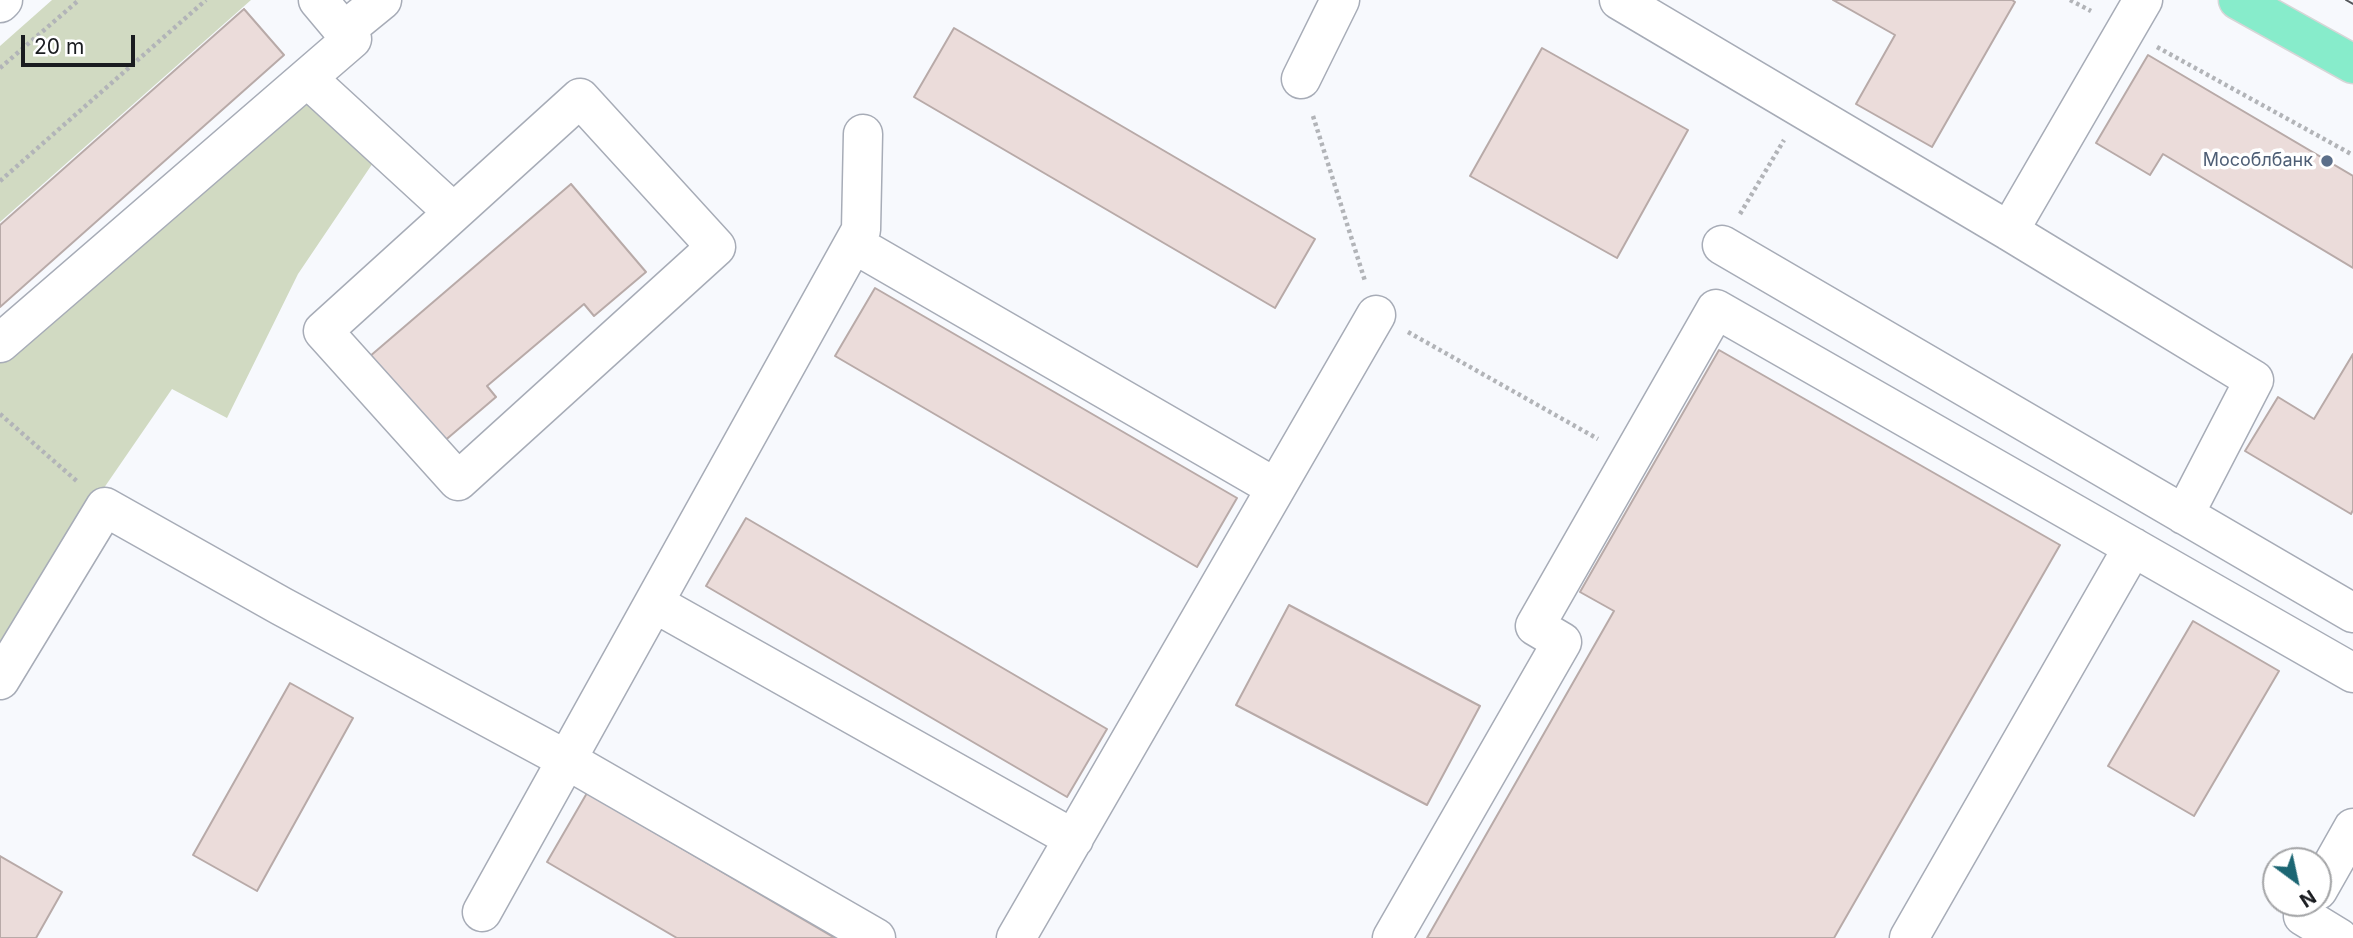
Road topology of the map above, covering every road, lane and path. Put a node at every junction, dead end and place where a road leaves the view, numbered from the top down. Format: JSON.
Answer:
{"nodes":[{"id":1,"x":79,"y":0,"type":"edge"},
{"id":2,"x":206,"y":0,"type":"edge"},
{"id":3,"x":318,"y":0,"type":"edge"},
{"id":4,"x":382,"y":0,"type":"edge"},
{"id":5,"x":1340,"y":0,"type":"edge"},
{"id":6,"x":1619,"y":0,"type":"edge"},
{"id":7,"x":2070,"y":0,"type":"edge"},
{"id":8,"x":2238,"y":0,"type":"edge"},
{"id":9,"x":2134,"y":15,"type":"edge"},
{"id":10,"x":344,"y":31,"type":"junction"},
{"id":11,"x":2353,"y":64,"type":"edge"},
{"id":12,"x":0,"y":68,"type":"edge"},
{"id":13,"x":307,"y":78,"type":"junction"},
{"id":14,"x":1301,"y":79,"type":"joint"},
{"id":15,"x":1802,"y":109,"type":"junction"},
{"id":16,"x":863,"y":134,"type":"dead end"},
{"id":17,"x":2353,"y":155,"type":"edge"},
{"id":18,"x":0,"y":181,"type":"edge"},
{"id":19,"x":453,"y":212,"type":"junction"},
{"id":20,"x":2009,"y":231,"type":"junction"},
{"id":21,"x":854,"y":244,"type":"junction"},
{"id":22,"x":1722,"y":244,"type":"joint"},
{"id":23,"x":1376,"y":315,"type":"junction"},
{"id":24,"x":0,"y":343,"type":"edge"},
{"id":25,"x":0,"y":414,"type":"edge"},
{"id":26,"x":1606,"y":443,"type":"dead end"},
{"id":27,"x":1276,"y":488,"type":"junction"},
{"id":28,"x":105,"y":507,"type":"junction"},
{"id":29,"x":2184,"y":515,"type":"junction"},
{"id":30,"x":2133,"y":547,"type":"junction"},
{"id":31,"x":654,"y":603,"type":"junction"},
{"id":32,"x":2353,"y":613,"type":"edge"},
{"id":33,"x":2353,"y":673,"type":"edge"},
{"id":34,"x":0,"y":680,"type":"edge"},
{"id":35,"x":567,"y":760,"type":"junction"},
{"id":36,"x":2353,"y":828,"type":"edge"},
{"id":37,"x":1074,"y":839,"type":"junction"},
{"id":38,"x":2332,"y":866,"type":"edge"},
{"id":39,"x":482,"y":912,"type":"dead end"},
{"id":40,"x":2312,"y":917,"type":"edge"},
{"id":41,"x":876,"y":938,"type":"edge"},
{"id":42,"x":1016,"y":938,"type":"edge"},
{"id":43,"x":1392,"y":938,"type":"edge"},
{"id":44,"x":1909,"y":938,"type":"edge"},
{"id":45,"x":2339,"y":938,"type":"edge"}],
"edges":[{"from":1,"to":12,"type":"path"},
{"from":2,"to":18,"type":"path"},
{"from":3,"to":10,"type":"street"},
{"from":4,"to":10,"type":"street"},
{"from":5,"to":14,"type":"street"},
{"from":6,"to":15,"type":"street"},
{"from":7,"to":9,"type":"path"},
{"from":8,"to":11,"type":"main road"},
{"from":9,"to":17,"type":"path"},
{"from":9,"to":20,"type":"street"},
{"from":10,"to":13,"type":"street"},
{"from":13,"to":19,"type":"street"},
{"from":13,"to":24,"type":"street"},
{"from":14,"to":23,"type":"path"},
{"from":15,"to":20,"type":"street"},
{"from":15,"to":22,"type":"path"},
{"from":16,"to":21,"type":"street"},
{"from":19,"to":19,"type":"street"},
{"from":20,"to":29,"type":"street"},
{"from":21,"to":27,"type":"street"},
{"from":21,"to":31,"type":"street"},
{"from":22,"to":29,"type":"street"},
{"from":23,"to":26,"type":"path"},
{"from":23,"to":27,"type":"street"},
{"from":25,"to":28,"type":"path"},
{"from":27,"to":37,"type":"street"},
{"from":28,"to":34,"type":"street"},
{"from":28,"to":35,"type":"street"},
{"from":29,"to":32,"type":"street"},
{"from":30,"to":33,"type":"street"},
{"from":30,"to":43,"type":"street"},
{"from":30,"to":44,"type":"street"},
{"from":31,"to":35,"type":"street"},
{"from":31,"to":37,"type":"street"},
{"from":35,"to":39,"type":"street"},
{"from":35,"to":41,"type":"street"},
{"from":36,"to":38,"type":"street"},
{"from":37,"to":42,"type":"street"},
{"from":40,"to":45,"type":"street"}]}
